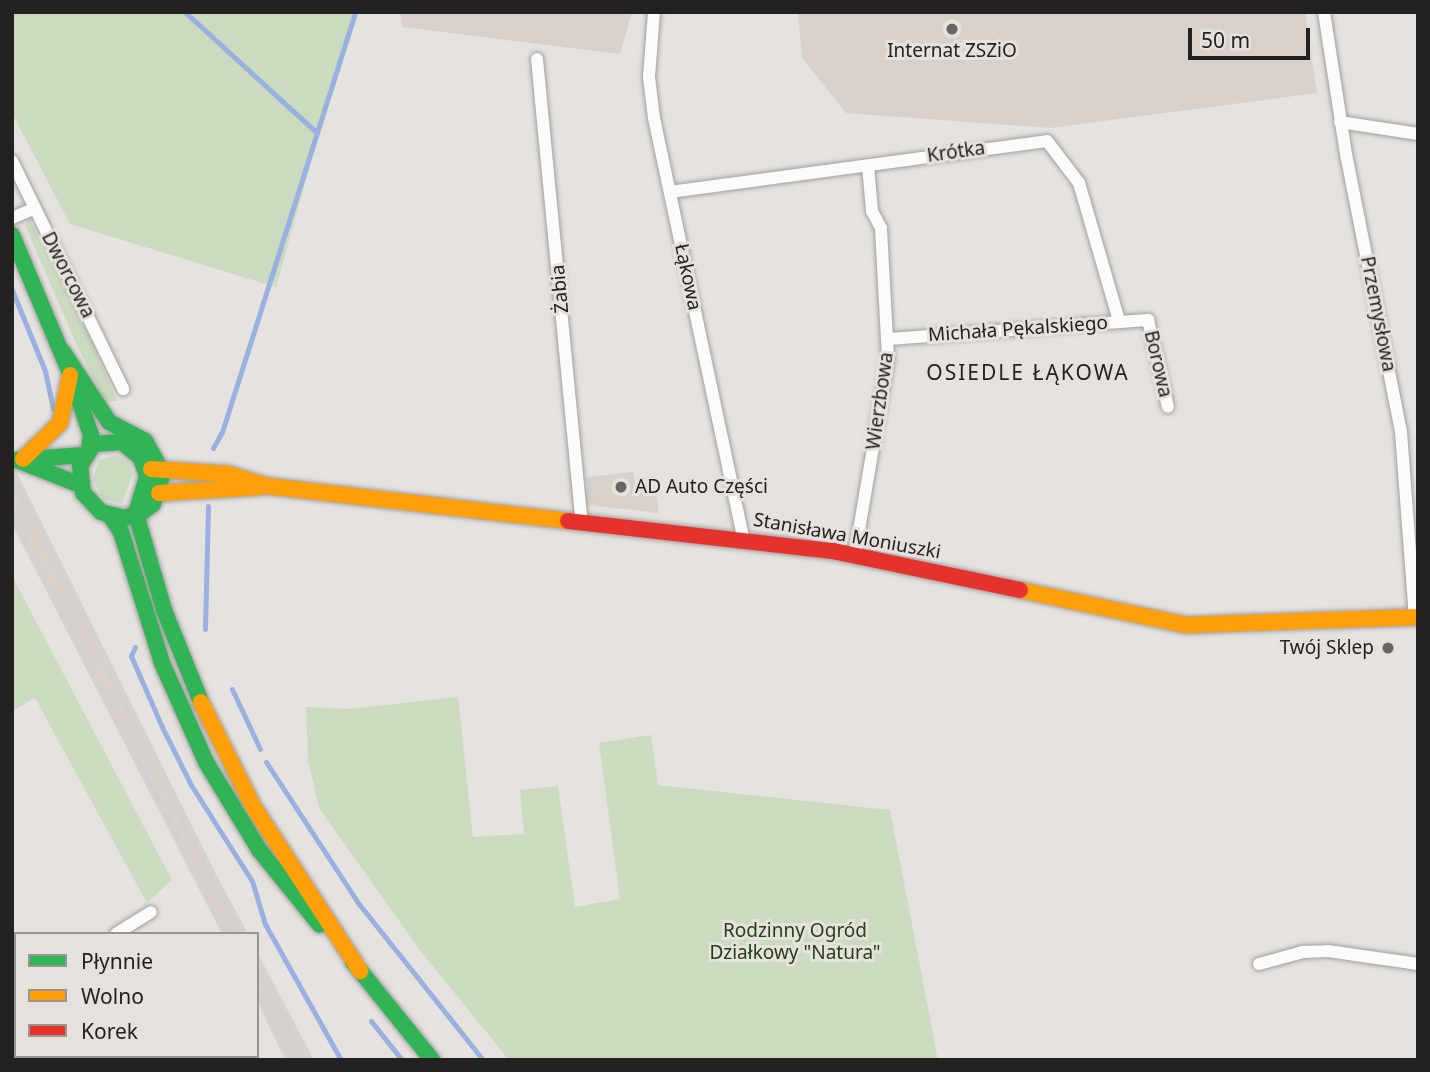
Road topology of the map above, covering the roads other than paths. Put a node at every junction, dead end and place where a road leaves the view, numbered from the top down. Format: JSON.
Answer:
{"nodes":[{"id":1,"x":654,"y":12,"type":"edge"},
{"id":2,"x":1324,"y":12,"type":"edge"},
{"id":3,"x":537,"y":59,"type":"dead end"},
{"id":4,"x":1340,"y":122,"type":"junction"},
{"id":5,"x":1418,"y":134,"type":"edge"},
{"id":6,"x":12,"y":161,"type":"edge"},
{"id":7,"x":868,"y":165,"type":"junction"},
{"id":8,"x":670,"y":192,"type":"junction"},
{"id":9,"x":34,"y":208,"type":"junction"},
{"id":10,"x":12,"y":218,"type":"edge"},
{"id":11,"x":12,"y":235,"type":"edge"},
{"id":12,"x":1148,"y":320,"type":"joint"},
{"id":13,"x":1119,"y":321,"type":"junction"},
{"id":14,"x":888,"y":339,"type":"junction"},
{"id":15,"x":63,"y":352,"type":"junction"},
{"id":16,"x":70,"y":373,"type":"junction"},
{"id":17,"x":122,"y":389,"type":"dead end"},
{"id":18,"x":1168,"y":407,"type":"dead end"},
{"id":19,"x":87,"y":452,"type":"junction"},
{"id":20,"x":17,"y":460,"type":"edge"},
{"id":21,"x":144,"y":463,"type":"junction"},
{"id":22,"x":162,"y":468,"type":"junction"},
{"id":23,"x":80,"y":485,"type":"junction"},
{"id":24,"x":267,"y":486,"type":"junction"},
{"id":25,"x":159,"y":493,"type":"junction"},
{"id":26,"x":136,"y":514,"type":"junction"},
{"id":27,"x":111,"y":517,"type":"junction"},
{"id":28,"x":581,"y":520,"type":"junction"},
{"id":29,"x":744,"y":540,"type":"junction"},
{"id":30,"x":855,"y":554,"type":"junction"},
{"id":31,"x":1416,"y":617,"type":"edge"},
{"id":32,"x":151,"y":912,"type":"dead end"},
{"id":33,"x":119,"y":932,"type":"edge"},
{"id":34,"x":1259,"y":964,"type":"dead end"},
{"id":35,"x":1418,"y":964,"type":"edge"},
{"id":36,"x":360,"y":971,"type":"junction"},
{"id":37,"x":432,"y":1060,"type":"edge"}],
"edges":[{"from":1,"to":8,"type":"street","name":"Łąkowa"},
{"from":2,"to":4,"type":"street","name":"Przemysłowa"},
{"from":3,"to":28,"type":"street","name":"Żabia"},
{"from":4,"to":5,"type":"street"},
{"from":4,"to":31,"type":"street","name":"Przemysłowa"},
{"from":6,"to":9,"type":"street","name":"Dworcowa"},
{"from":7,"to":8,"type":"street","name":"Krótka"},
{"from":7,"to":13,"type":"street","name":"Krótka"},
{"from":7,"to":14,"type":"street","name":"Wierzbowa"},
{"from":8,"to":29,"type":"street","name":"Łąkowa"},
{"from":9,"to":10,"type":"street"},
{"from":9,"to":17,"type":"street","name":"Dworcowa"},
{"from":11,"to":15,"type":"main road"},
{"from":12,"to":13,"type":"street","name":"Michała Pękalskiego"},
{"from":12,"to":18,"type":"street","name":"Borowa"},
{"from":13,"to":14,"type":"street","name":"Michała Pękalskiego"},
{"from":14,"to":30,"type":"street","name":"Wierzbowa"},
{"from":15,"to":16,"type":"main road"},
{"from":15,"to":22,"type":"main road"},
{"from":16,"to":19,"type":"main road"},
{"from":16,"to":20,"type":"main road"},
{"from":19,"to":20,"type":"main road"},
{"from":19,"to":21,"type":"main road"},
{"from":19,"to":23,"type":"main road"},
{"from":20,"to":23,"type":"main road"},
{"from":21,"to":22,"type":"main road","name":"Stanisława Moniuszki"},
{"from":21,"to":26,"type":"main road"},
{"from":22,"to":24,"type":"main road","name":"Stanisława Moniuszki"},
{"from":22,"to":25,"type":"main road"},
{"from":23,"to":27,"type":"main road"},
{"from":24,"to":25,"type":"main road","name":"Stanisława Moniuszki"},
{"from":24,"to":28,"type":"main road","name":"Stanisława Moniuszki"},
{"from":25,"to":26,"type":"main road"},
{"from":26,"to":27,"type":"main road"},
{"from":26,"to":36,"type":"main road"},
{"from":27,"to":36,"type":"main road"},
{"from":28,"to":29,"type":"main road","name":"Stanisława Moniuszki"},
{"from":29,"to":30,"type":"main road","name":"Stanisława Moniuszki"},
{"from":30,"to":31,"type":"main road","name":"Stanisława Moniuszki"},
{"from":32,"to":33,"type":"street"},
{"from":34,"to":35,"type":"street"},
{"from":36,"to":37,"type":"main road"}]}
